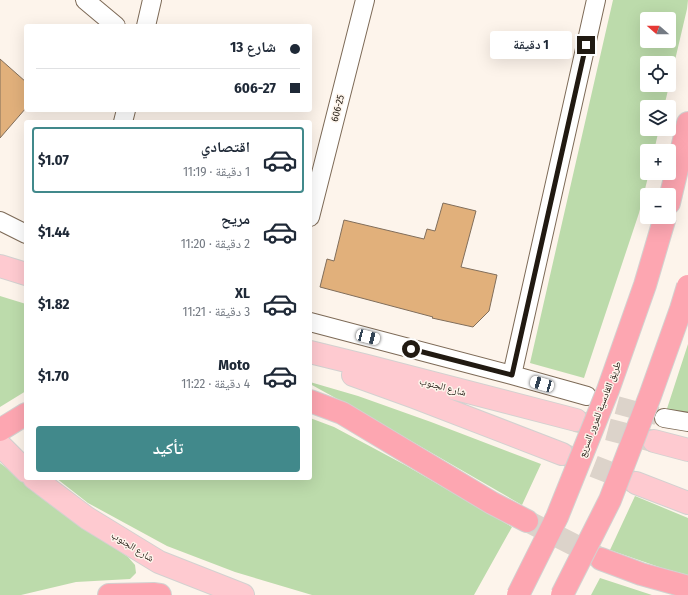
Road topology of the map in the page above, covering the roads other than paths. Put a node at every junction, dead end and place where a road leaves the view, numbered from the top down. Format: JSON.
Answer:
{"nodes":[{"id":1,"x":85,"y":0,"type":"edge"},
{"id":2,"x":152,"y":0,"type":"edge"},
{"id":3,"x":365,"y":0,"type":"edge"},
{"id":4,"x":596,"y":0,"type":"edge"},
{"id":5,"x":114,"y":24,"type":"edge"},
{"id":6,"x":146,"y":24,"type":"edge"},
{"id":7,"x":688,"y":123,"type":"edge"},
{"id":8,"x":673,"y":188,"type":"edge"},
{"id":9,"x":312,"y":209,"type":"edge"},
{"id":10,"x":0,"y":221,"type":"edge"},
{"id":11,"x":664,"y":224,"type":"edge"},
{"id":12,"x":24,"y":233,"type":"edge"},
{"id":13,"x":0,"y":266,"type":"edge"},
{"id":14,"x":24,"y":273,"type":"edge"},
{"id":15,"x":688,"y":286,"type":"edge"},
{"id":16,"x":312,"y":323,"type":"edge"},
{"id":17,"x":312,"y":352,"type":"edge"},
{"id":18,"x":312,"y":361,"type":"edge"},
{"id":19,"x":512,"y":375,"type":"junction"},
{"id":20,"x":587,"y":396,"type":"tunnel mouth"},
{"id":21,"x":312,"y":402,"type":"edge"},
{"id":22,"x":24,"y":416,"type":"edge"},
{"id":23,"x":664,"y":418,"type":"tunnel mouth"},
{"id":24,"x":576,"y":420,"type":"tunnel mouth"},
{"id":25,"x":688,"y":422,"type":"edge"},
{"id":26,"x":1,"y":439,"type":"edge"},
{"id":27,"x":562,"y":454,"type":"tunnel mouth"},
{"id":28,"x":24,"y":468,"type":"edge"},
{"id":29,"x":36,"y":480,"type":"edge"},
{"id":30,"x":636,"y":483,"type":"tunnel mouth"},
{"id":31,"x":688,"y":503,"type":"edge"},
{"id":32,"x":527,"y":521,"type":"tunnel mouth"},
{"id":33,"x":602,"y":559,"type":"tunnel mouth"},
{"id":34,"x":688,"y":588,"type":"edge"},
{"id":35,"x":109,"y":595,"type":"edge"},
{"id":36,"x":160,"y":595,"type":"edge"},
{"id":37,"x":243,"y":595,"type":"edge"},
{"id":38,"x":518,"y":595,"type":"edge"},
{"id":39,"x":562,"y":595,"type":"edge"}],
"edges":[{"from":1,"to":5,"type":"street"},
{"from":2,"to":6,"type":"street"},
{"from":3,"to":9,"type":"street","name":"606-25"},
{"from":4,"to":19,"type":"street"},
{"from":7,"to":8,"type":"highway"},
{"from":10,"to":12,"type":"street"},
{"from":11,"to":38,"type":"highway","name":"طريق القادسية للمرور السريع","bridge":true},
{"from":13,"to":14,"type":"main road"},
{"from":15,"to":39,"type":"highway","bridge":true},
{"from":16,"to":19,"type":"street"},
{"from":17,"to":24,"type":"main road","name":"شارع الجنوب"},
{"from":18,"to":27,"type":"main road","name":"شارع الجنوب"},
{"from":19,"to":20,"type":"street"},
{"from":21,"to":32,"type":"highway"},
{"from":22,"to":26,"type":"highway"},
{"from":23,"to":25,"type":"street"},
{"from":26,"to":28,"type":"main road"},
{"from":29,"to":37,"type":"main road","name":"شارع الجنوب"},
{"from":30,"to":31,"type":"main road"},
{"from":33,"to":34,"type":"highway"},
{"from":35,"to":36,"type":"highway"}]}
